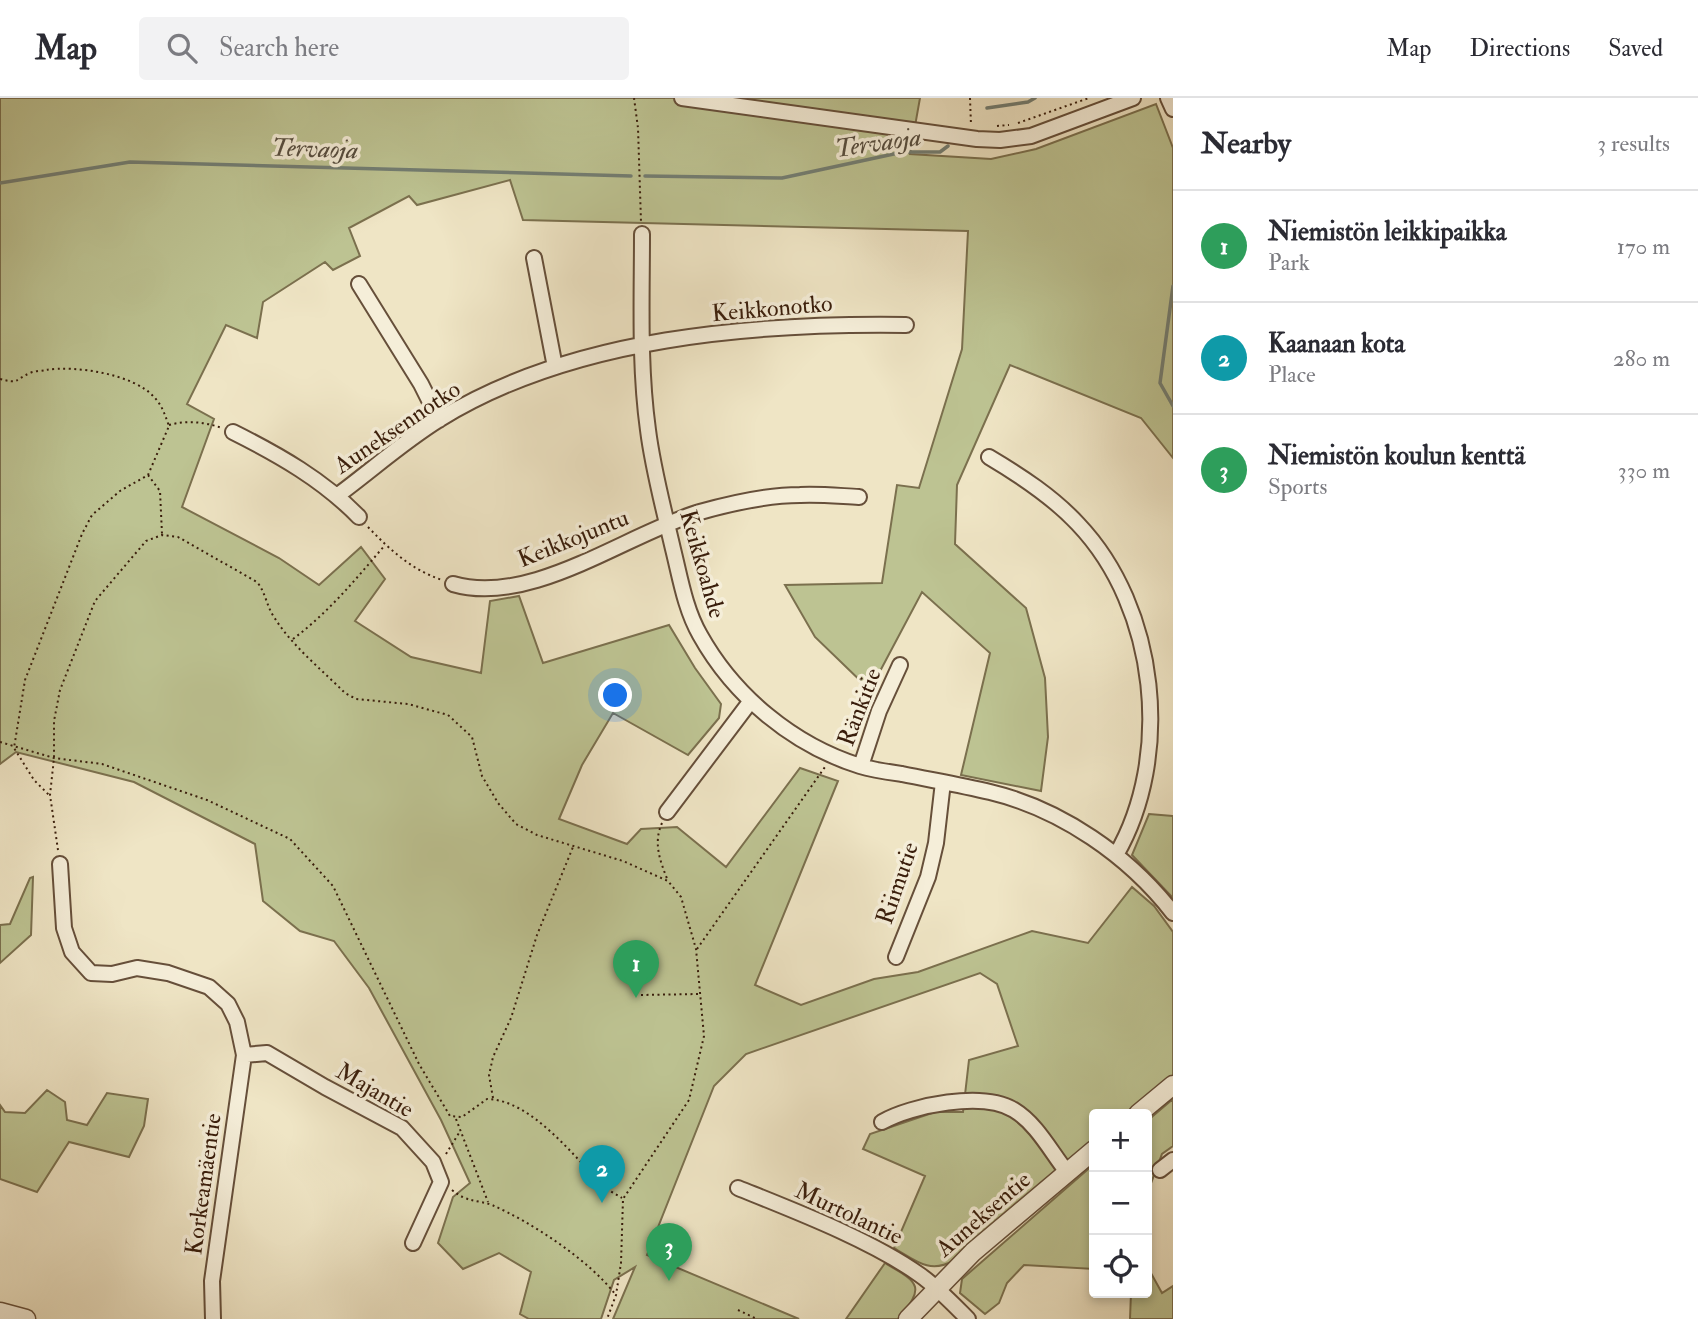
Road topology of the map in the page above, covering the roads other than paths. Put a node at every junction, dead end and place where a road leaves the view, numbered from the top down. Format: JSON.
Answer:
{"nodes":[{"id":1,"x":682,"y":98,"type":"edge"},
{"id":2,"x":1133,"y":98,"type":"edge"},
{"id":3,"x":1168,"y":98,"type":"edge"},
{"id":4,"x":1173,"y":109,"type":"edge"},
{"id":5,"x":642,"y":234,"type":"road end"},
{"id":6,"x":534,"y":258,"type":"dead end"},
{"id":7,"x":359,"y":284,"type":"dead end"},
{"id":8,"x":906,"y":325,"type":"dead end"},
{"id":9,"x":643,"y":346,"type":"junction"},
{"id":10,"x":555,"y":367,"type":"junction"},
{"id":11,"x":439,"y":420,"type":"junction"},
{"id":12,"x":233,"y":432,"type":"road end"},
{"id":13,"x":989,"y":457,"type":"dead end"},
{"id":14,"x":338,"y":495,"type":"junction"},
{"id":15,"x":859,"y":497,"type":"dead end"},
{"id":16,"x":359,"y":517,"type":"road end"},
{"id":17,"x":667,"y":523,"type":"junction"},
{"id":18,"x":453,"y":584,"type":"road end"},
{"id":19,"x":900,"y":665,"type":"dead end"},
{"id":20,"x":750,"y":702,"type":"junction"},
{"id":21,"x":861,"y":766,"type":"junction"},
{"id":22,"x":943,"y":782,"type":"junction"},
{"id":23,"x":667,"y":812,"type":"road end"},
{"id":24,"x":1116,"y":855,"type":"junction"},
{"id":25,"x":60,"y":864,"type":"road end"},
{"id":26,"x":1173,"y":913,"type":"edge"},
{"id":27,"x":896,"y":957,"type":"dead end"},
{"id":28,"x":244,"y":1055,"type":"junction"},
{"id":29,"x":1173,"y":1085,"type":"edge"},
{"id":30,"x":1144,"y":1109,"type":"edge"},
{"id":31,"x":882,"y":1122,"type":"dead end"},
{"id":32,"x":1089,"y":1154,"type":"edge"},
{"id":33,"x":1173,"y":1160,"type":"edge"},
{"id":34,"x":1160,"y":1170,"type":"dead end"},
{"id":35,"x":1067,"y":1172,"type":"junction"},
{"id":36,"x":738,"y":1188,"type":"dead end"},
{"id":37,"x":413,"y":1243,"type":"dead end"},
{"id":38,"x":935,"y":1289,"type":"junction"},
{"id":39,"x":0,"y":1312,"type":"edge"},
{"id":40,"x":26,"y":1319,"type":"edge"},
{"id":41,"x":214,"y":1319,"type":"edge"},
{"id":42,"x":908,"y":1319,"type":"edge"},
{"id":43,"x":968,"y":1319,"type":"edge"}],
"edges":[{"from":1,"to":2,"type":"street"},
{"from":3,"to":4,"type":"street"},
{"from":5,"to":9,"type":"street","name":"Keikkoahde"},
{"from":6,"to":10,"type":"street"},
{"from":7,"to":11,"type":"street"},
{"from":8,"to":9,"type":"street","name":"Keikkonotko"},
{"from":9,"to":10,"type":"street","name":"Auneksennotko"},
{"from":9,"to":17,"type":"street","name":"Keikkoahde"},
{"from":10,"to":11,"type":"street","name":"Auneksennotko"},
{"from":11,"to":14,"type":"street","name":"Auneksennotko"},
{"from":12,"to":14,"type":"street","name":"Auneksennotko"},
{"from":13,"to":24,"type":"street"},
{"from":14,"to":16,"type":"street","name":"Auneksennotko"},
{"from":15,"to":17,"type":"street","name":"Keikkojuntu"},
{"from":17,"to":18,"type":"street","name":"Keikkojuntu"},
{"from":17,"to":20,"type":"street","name":"Keikkoahde"},
{"from":19,"to":21,"type":"street","name":"Ränkitie"},
{"from":20,"to":21,"type":"street","name":"Keikkoahde"},
{"from":20,"to":23,"type":"street"},
{"from":21,"to":22,"type":"street","name":"Keikkoahde"},
{"from":22,"to":24,"type":"street","name":"Keikkoahde"},
{"from":22,"to":27,"type":"street","name":"Riimutie"},
{"from":24,"to":26,"type":"street","name":"Keikkoahde"},
{"from":25,"to":28,"type":"street"},
{"from":28,"to":37,"type":"street","name":"Majantie"},
{"from":28,"to":41,"type":"street","name":"Korkeamäentie"},
{"from":29,"to":30,"type":"street"},
{"from":31,"to":35,"type":"street"},
{"from":32,"to":35,"type":"street","name":"Auneksentie"},
{"from":33,"to":34,"type":"street"},
{"from":35,"to":38,"type":"street","name":"Auneksentie"},
{"from":36,"to":38,"type":"street","name":"Murtolantie"},
{"from":38,"to":42,"type":"street","name":"Auneksentie"},
{"from":38,"to":43,"type":"street","name":"Murtolantie"},
{"from":39,"to":40,"type":"street"}]}
